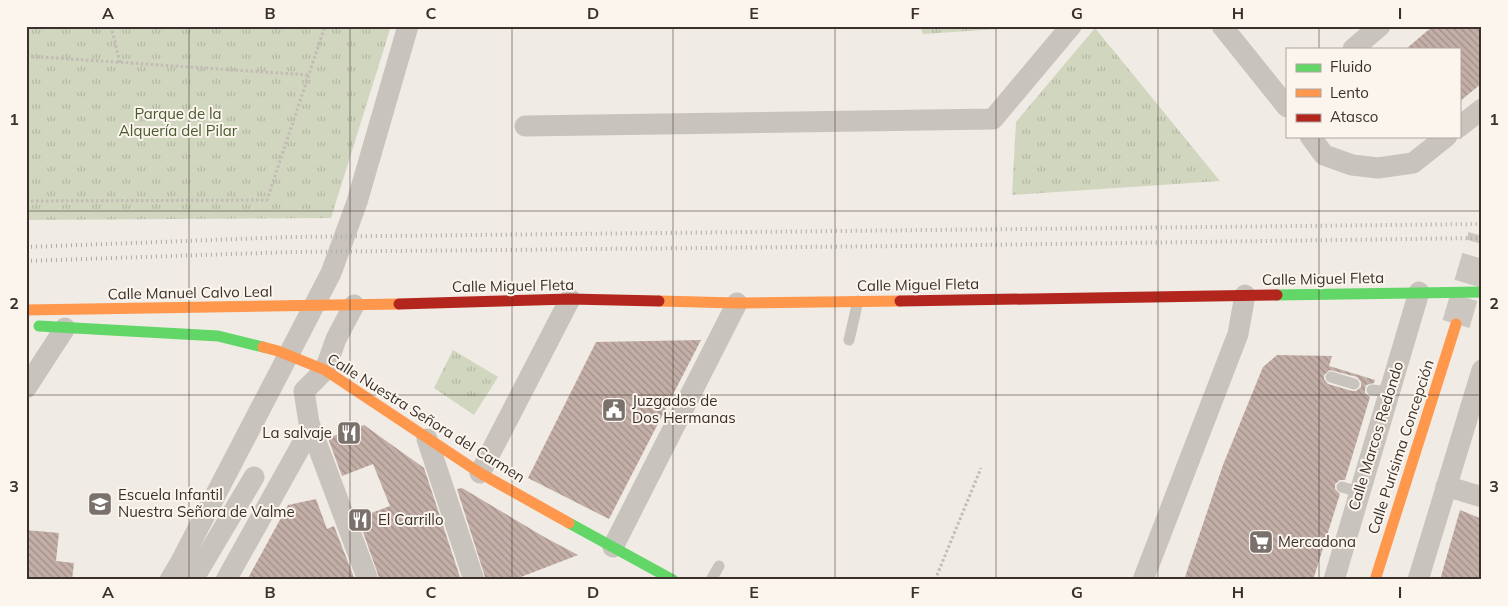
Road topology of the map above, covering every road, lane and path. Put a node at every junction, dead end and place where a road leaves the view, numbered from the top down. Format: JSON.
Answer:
{"nodes":[{"id":1,"x":111,"y":26,"type":"edge"},
{"id":2,"x":325,"y":26,"type":"edge"},
{"id":3,"x":408,"y":26,"type":"edge"},
{"id":4,"x":1071,"y":26,"type":"edge"},
{"id":5,"x":1222,"y":26,"type":"edge"},
{"id":6,"x":1380,"y":26,"type":"edge"},
{"id":7,"x":1354,"y":48,"type":"edge"},
{"id":8,"x":26,"y":56,"type":"edge"},
{"id":9,"x":120,"y":63,"type":"junction"},
{"id":10,"x":309,"y":75,"type":"junction"},
{"id":11,"x":1286,"y":105,"type":"edge"},
{"id":12,"x":1482,"y":108,"type":"edge"},
{"id":13,"x":1460,"y":125,"type":"edge"},
{"id":14,"x":525,"y":126,"type":"dead end"},
{"id":15,"x":1311,"y":138,"type":"edge"},
{"id":16,"x":1445,"y":138,"type":"edge"},
{"id":17,"x":26,"y":201,"type":"edge"},
{"id":18,"x":1419,"y":292,"type":"junction"},
{"id":19,"x":1482,"y":292,"type":"edge"},
{"id":20,"x":1245,"y":295,"type":"junction"},
{"id":21,"x":570,"y":299,"type":"junction"},
{"id":22,"x":858,"y":301,"type":"junction"},
{"id":23,"x":737,"y":303,"type":"junction"},
{"id":24,"x":354,"y":305,"type":"junction"},
{"id":25,"x":84,"y":309,"type":"junction"},
{"id":26,"x":26,"y":310,"type":"edge"},
{"id":27,"x":1456,"y":324,"type":"tunnel mouth"},
{"id":28,"x":26,"y":325,"type":"edge"},
{"id":29,"x":65,"y":328,"type":"junction"},
{"id":30,"x":849,"y":340,"type":"dead end"},
{"id":31,"x":325,"y":370,"type":"junction"},
{"id":32,"x":1482,"y":370,"type":"edge"},
{"id":33,"x":1331,"y":377,"type":"dead end"},
{"id":34,"x":1354,"y":384,"type":"dead end"},
{"id":35,"x":26,"y":388,"type":"edge"},
{"id":36,"x":311,"y":428,"type":"junction"},
{"id":37,"x":427,"y":439,"type":"junction"},
{"id":38,"x":981,"y":468,"type":"dead end"},
{"id":39,"x":480,"y":473,"type":"junction"},
{"id":40,"x":254,"y":477,"type":"dead end"},
{"id":41,"x":1446,"y":486,"type":"junction"},
{"id":42,"x":1482,"y":497,"type":"edge"},
{"id":43,"x":613,"y":546,"type":"junction"},
{"id":44,"x":719,"y":566,"type":"dead end"},
{"id":45,"x":174,"y":572,"type":"edge"},
{"id":46,"x":226,"y":580,"type":"edge"},
{"id":47,"x":368,"y":580,"type":"edge"},
{"id":48,"x":474,"y":580,"type":"edge"},
{"id":49,"x":673,"y":580,"type":"edge"},
{"id":50,"x":711,"y":580,"type":"edge"},
{"id":51,"x":935,"y":580,"type":"edge"},
{"id":52,"x":1143,"y":580,"type":"edge"},
{"id":53,"x":1334,"y":580,"type":"edge"},
{"id":54,"x":1375,"y":580,"type":"edge"},
{"id":55,"x":1418,"y":580,"type":"edge"}],
"edges":[{"from":1,"to":9,"type":"path"},
{"from":2,"to":10,"type":"path"},
{"from":3,"to":45,"type":"street"},
{"from":4,"to":14,"type":"street"},
{"from":5,"to":11,"type":"street"},
{"from":6,"to":7,"type":"street"},
{"from":8,"to":9,"type":"path"},
{"from":9,"to":10,"type":"path"},
{"from":10,"to":17,"type":"path"},
{"from":12,"to":13,"type":"street"},
{"from":15,"to":16,"type":"street"},
{"from":18,"to":19,"type":"street","name":"Calle Miguel Fleta"},
{"from":18,"to":20,"type":"street","name":"Calle Miguel Fleta"},
{"from":18,"to":53,"type":"street","name":"Calle Marcos Redondo"},
{"from":20,"to":22,"type":"street","name":"Calle Miguel Fleta"},
{"from":20,"to":52,"type":"street"},
{"from":21,"to":23,"type":"street","name":"Calle Miguel Fleta"},
{"from":21,"to":24,"type":"street","name":"Calle Miguel Fleta"},
{"from":21,"to":39,"type":"street"},
{"from":22,"to":23,"type":"street","name":"Calle Miguel Fleta"},
{"from":22,"to":30,"type":"lane"},
{"from":23,"to":43,"type":"street"},
{"from":24,"to":25,"type":"street","name":"Calle Manuel Calvo Leal"},
{"from":24,"to":31,"type":"street"},
{"from":25,"to":26,"type":"street","name":"Calle Manuel Calvo Leal"},
{"from":25,"to":29,"type":"street"},
{"from":27,"to":54,"type":"street","name":"Calle Purísima Concepción"},
{"from":28,"to":29,"type":"street","name":"Calle Nuestra Señora del Carmen"},
{"from":29,"to":31,"type":"street","name":"Calle Nuestra Señora del Carmen"},
{"from":29,"to":35,"type":"street"},
{"from":31,"to":36,"type":"street"},
{"from":31,"to":37,"type":"street","name":"Calle Nuestra Señora del Carmen"},
{"from":32,"to":41,"type":"street"},
{"from":33,"to":34,"type":"lane"},
{"from":36,"to":46,"type":"street"},
{"from":36,"to":47,"type":"street"},
{"from":37,"to":39,"type":"street","name":"Calle Nuestra Señora del Carmen"},
{"from":37,"to":48,"type":"street"},
{"from":38,"to":51,"type":"path"},
{"from":39,"to":43,"type":"street","name":"Calle Nuestra Señora del Carmen"},
{"from":40,"to":45,"type":"street"},
{"from":41,"to":42,"type":"street"},
{"from":41,"to":55,"type":"street"},
{"from":43,"to":49,"type":"street","name":"Calle Nuestra Señora del Carmen"},
{"from":44,"to":50,"type":"lane"}]}
